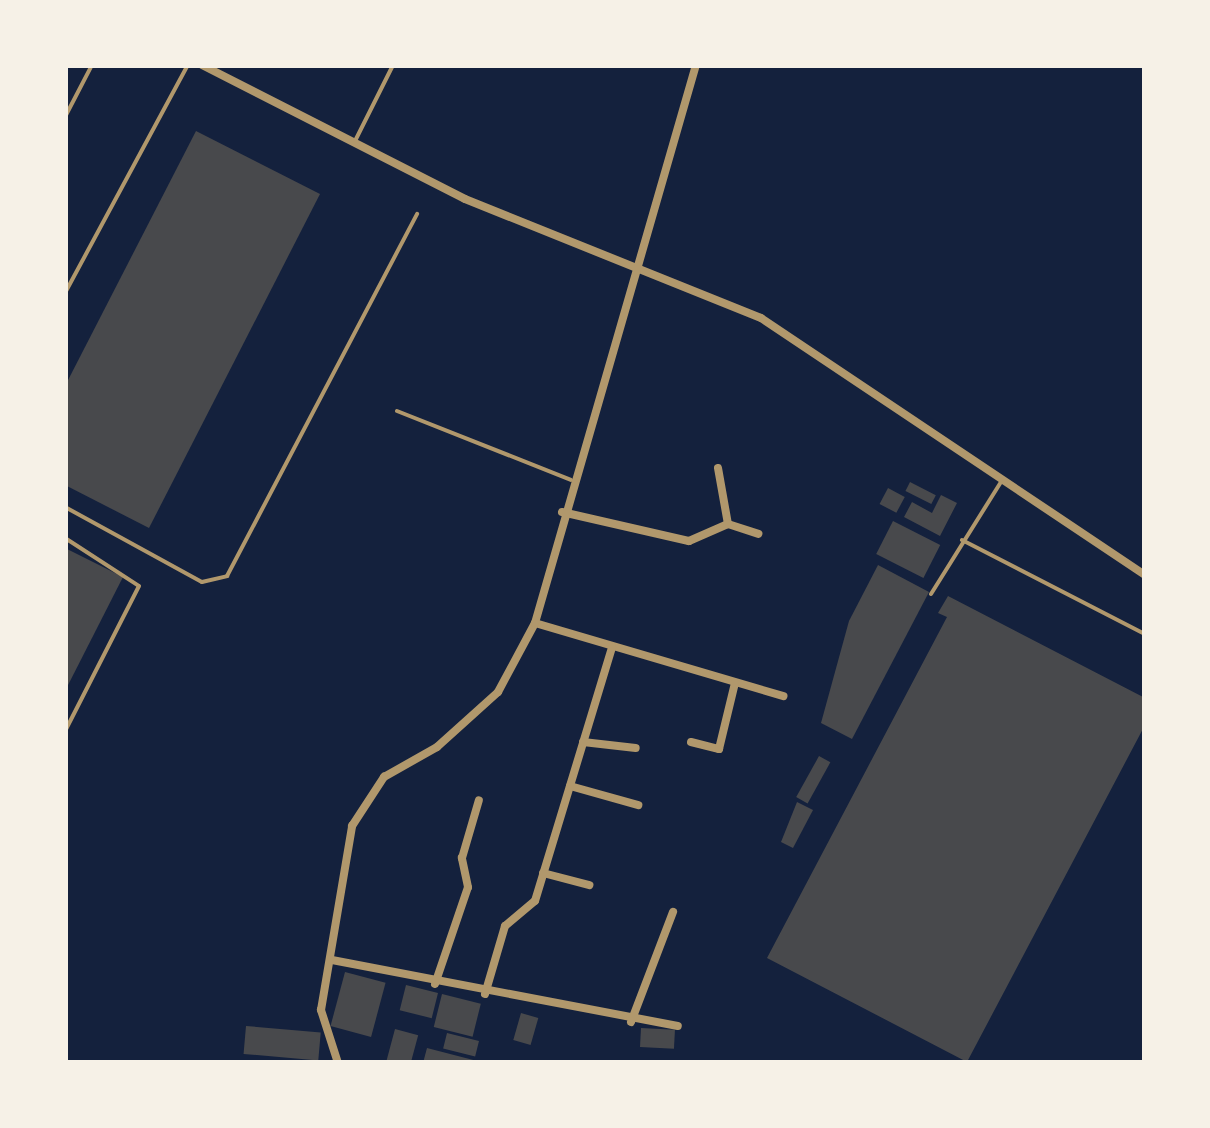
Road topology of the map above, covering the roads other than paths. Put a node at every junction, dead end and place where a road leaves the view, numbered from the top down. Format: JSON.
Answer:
{"nodes":[{"id":1,"x":92,"y":65,"type":"edge"},
{"id":2,"x":188,"y":65,"type":"edge"},
{"id":3,"x":202,"y":65,"type":"edge"},
{"id":4,"x":393,"y":65,"type":"edge"},
{"id":5,"x":696,"y":65,"type":"edge"},
{"id":6,"x":65,"y":117,"type":"edge"},
{"id":7,"x":355,"y":142,"type":"junction"},
{"id":8,"x":417,"y":214,"type":"dead end"},
{"id":9,"x":642,"y":264,"type":"junction"},
{"id":10,"x":65,"y":294,"type":"edge"},
{"id":11,"x":397,"y":411,"type":"dead end"},
{"id":12,"x":718,"y":468,"type":"dead end"},
{"id":13,"x":571,"y":480,"type":"junction"},
{"id":14,"x":1001,"y":482,"type":"junction"},
{"id":15,"x":65,"y":506,"type":"edge"},
{"id":16,"x":562,"y":512,"type":"junction"},
{"id":17,"x":728,"y":524,"type":"junction"},
{"id":18,"x":758,"y":534,"type":"dead end"},
{"id":19,"x":65,"y":538,"type":"edge"},
{"id":20,"x":962,"y":540,"type":"junction"},
{"id":21,"x":1145,"y":575,"type":"edge"},
{"id":22,"x":931,"y":594,"type":"dead end"},
{"id":23,"x":535,"y":623,"type":"junction"},
{"id":24,"x":1145,"y":634,"type":"edge"},
{"id":25,"x":612,"y":648,"type":"junction"},
{"id":26,"x":735,"y":683,"type":"junction"},
{"id":27,"x":783,"y":696,"type":"dead end"},
{"id":28,"x":65,"y":732,"type":"edge"},
{"id":29,"x":584,"y":742,"type":"junction"},
{"id":30,"x":691,"y":742,"type":"dead end"},
{"id":31,"x":636,"y":748,"type":"dead end"},
{"id":32,"x":570,"y":786,"type":"junction"},
{"id":33,"x":479,"y":800,"type":"dead end"},
{"id":34,"x":638,"y":806,"type":"dead end"},
{"id":35,"x":544,"y":873,"type":"junction"},
{"id":36,"x":588,"y":884,"type":"dead end"},
{"id":37,"x":673,"y":912,"type":"dead end"},
{"id":38,"x":332,"y":960,"type":"junction"},
{"id":39,"x":435,"y":984,"type":"junction"},
{"id":40,"x":485,"y":994,"type":"junction"},
{"id":41,"x":631,"y":1022,"type":"junction"},
{"id":42,"x":678,"y":1026,"type":"dead end"},
{"id":43,"x":338,"y":1063,"type":"edge"}],
"edges":[{"from":1,"to":6,"type":"lane"},
{"from":2,"to":10,"type":"lane"},
{"from":3,"to":7,"type":"street"},
{"from":4,"to":7,"type":"lane"},
{"from":5,"to":9,"type":"street"},
{"from":7,"to":9,"type":"street"},
{"from":8,"to":15,"type":"lane"},
{"from":9,"to":13,"type":"street"},
{"from":9,"to":14,"type":"street"},
{"from":11,"to":13,"type":"lane"},
{"from":12,"to":17,"type":"street"},
{"from":13,"to":16,"type":"street"},
{"from":14,"to":20,"type":"lane"},
{"from":14,"to":21,"type":"street"},
{"from":16,"to":17,"type":"street"},
{"from":16,"to":23,"type":"street"},
{"from":17,"to":18,"type":"street"},
{"from":19,"to":28,"type":"lane"},
{"from":20,"to":22,"type":"lane"},
{"from":20,"to":24,"type":"lane"},
{"from":23,"to":25,"type":"street"},
{"from":23,"to":38,"type":"street"},
{"from":25,"to":26,"type":"street"},
{"from":25,"to":29,"type":"street"},
{"from":26,"to":27,"type":"street"},
{"from":26,"to":30,"type":"street"},
{"from":29,"to":31,"type":"street"},
{"from":29,"to":32,"type":"street"},
{"from":32,"to":34,"type":"street"},
{"from":32,"to":35,"type":"street"},
{"from":33,"to":39,"type":"street"},
{"from":35,"to":36,"type":"street"},
{"from":35,"to":40,"type":"street"},
{"from":37,"to":41,"type":"street"},
{"from":38,"to":39,"type":"street"},
{"from":38,"to":43,"type":"street"},
{"from":39,"to":40,"type":"street"},
{"from":40,"to":41,"type":"street"},
{"from":41,"to":42,"type":"street"}]}
